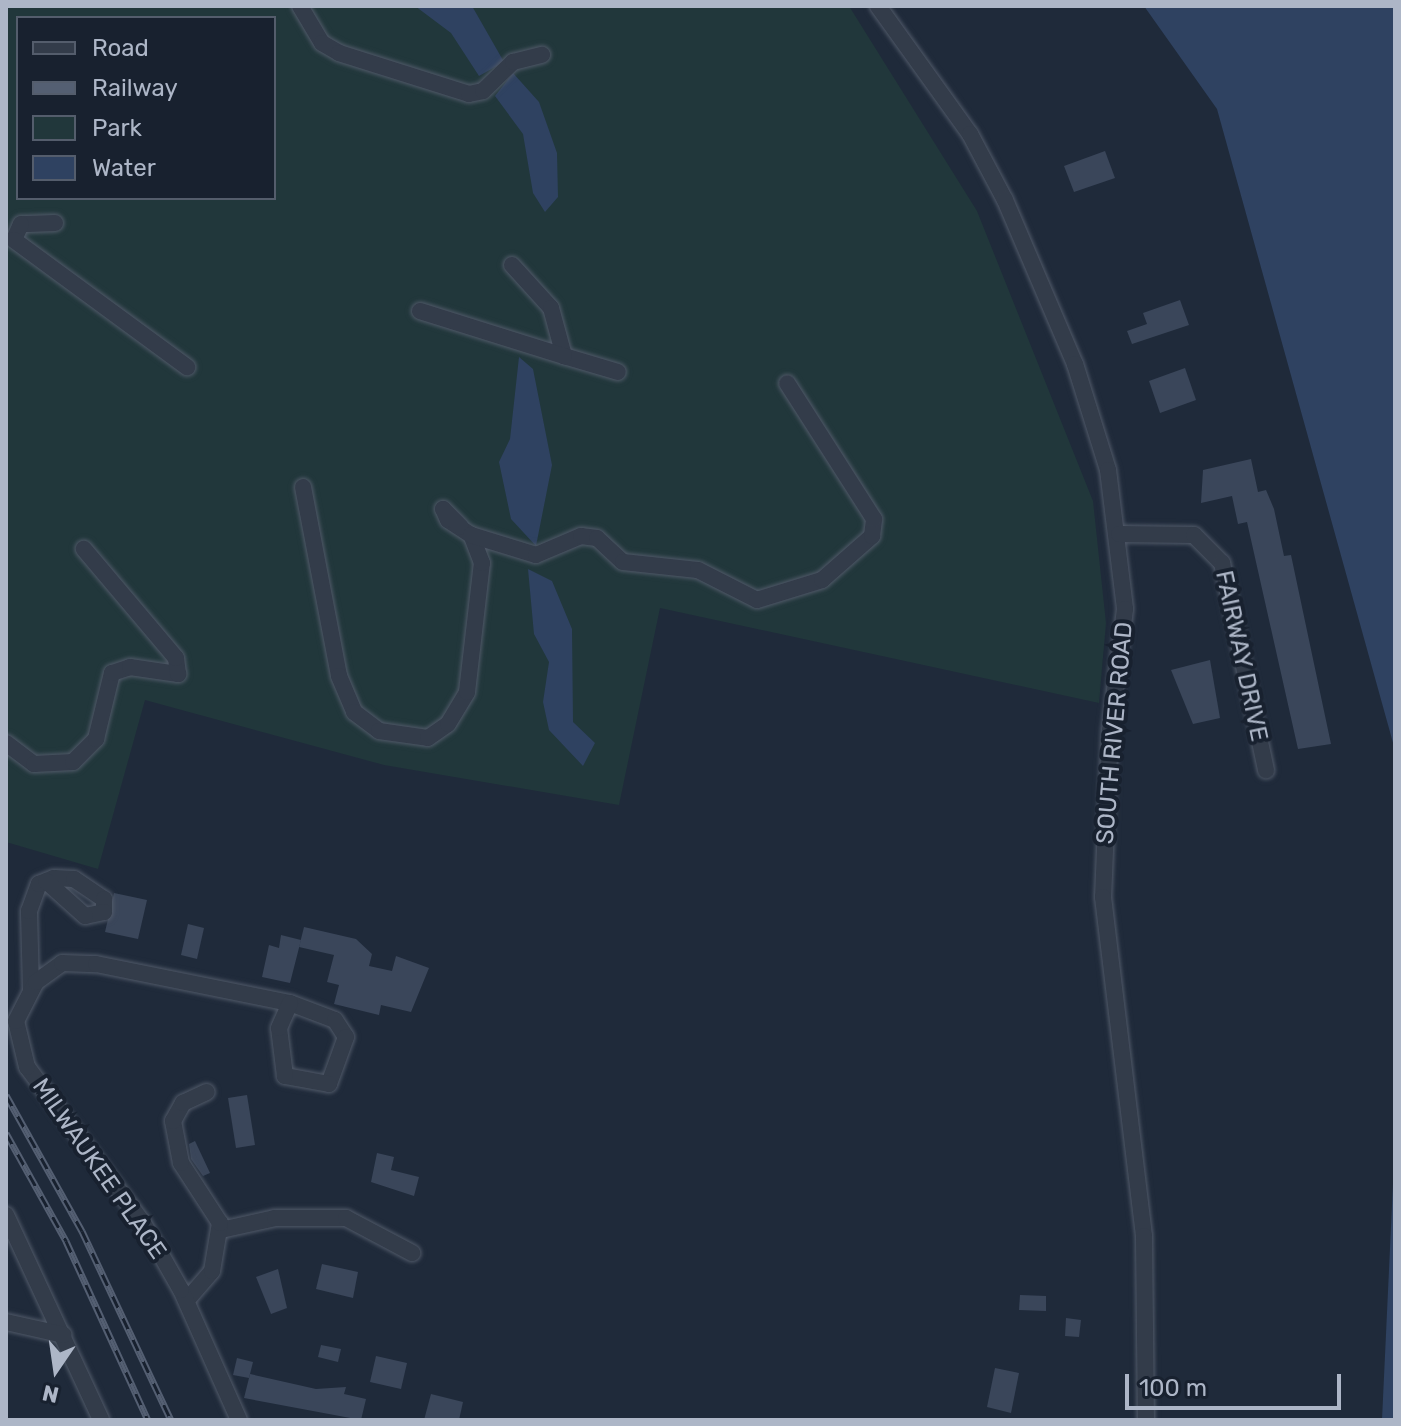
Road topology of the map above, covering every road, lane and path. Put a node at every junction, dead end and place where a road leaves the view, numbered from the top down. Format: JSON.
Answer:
{"nodes":[{"id":1,"x":300,"y":6,"type":"edge"},
{"id":2,"x":878,"y":6,"type":"edge"},
{"id":3,"x":542,"y":55,"type":"dead end"},
{"id":4,"x":55,"y":223,"type":"dead end"},
{"id":5,"x":512,"y":265,"type":"dead end"},
{"id":6,"x":420,"y":311,"type":"dead end"},
{"id":7,"x":564,"y":356,"type":"junction"},
{"id":8,"x":187,"y":367,"type":"dead end"},
{"id":9,"x":618,"y":372,"type":"dead end"},
{"id":10,"x":787,"y":383,"type":"dead end"},
{"id":11,"x":303,"y":487,"type":"dead end"},
{"id":12,"x":1119,"y":534,"type":"junction"},
{"id":13,"x":84,"y":549,"type":"dead end"},
{"id":14,"x":6,"y":743,"type":"edge"},
{"id":15,"x":1266,"y":770,"type":"dead end"},
{"id":16,"x":46,"y":881,"type":"dead end"},
{"id":17,"x":30,"y":995,"type":"junction"},
{"id":18,"x":290,"y":1003,"type":"junction"},
{"id":19,"x":207,"y":1092,"type":"dead end"},
{"id":20,"x":6,"y":1215,"type":"edge"},
{"id":21,"x":221,"y":1230,"type":"junction"},
{"id":22,"x":412,"y":1253,"type":"dead end"},
{"id":23,"x":187,"y":1300,"type":"junction"},
{"id":24,"x":6,"y":1322,"type":"edge"},
{"id":25,"x":64,"y":1335,"type":"junction"},
{"id":26,"x":101,"y":1420,"type":"edge"},
{"id":27,"x":239,"y":1420,"type":"edge"},
{"id":28,"x":1146,"y":1420,"type":"edge"}],
"edges":[{"from":1,"to":3,"type":"street"},
{"from":2,"to":12,"type":"street","name":"SOUTH RIVER ROAD"},
{"from":4,"to":8,"type":"street"},
{"from":5,"to":7,"type":"street"},
{"from":6,"to":7,"type":"street"},
{"from":7,"to":9,"type":"street"},
{"from":10,"to":11,"type":"street"},
{"from":12,"to":15,"type":"street","name":"FAIRWAY DRIVE"},
{"from":12,"to":28,"type":"street","name":"SOUTH RIVER ROAD"},
{"from":13,"to":14,"type":"street"},
{"from":16,"to":17,"type":"street"},
{"from":17,"to":18,"type":"street","name":"MILWAUKEE PLACE"},
{"from":17,"to":23,"type":"street","name":"MILWAUKEE PLACE"},
{"from":18,"to":18,"type":"street","name":"MILWAUKEE PLACE"},
{"from":19,"to":21,"type":"street"},
{"from":20,"to":25,"type":"street"},
{"from":21,"to":22,"type":"street"},
{"from":21,"to":23,"type":"street"},
{"from":23,"to":27,"type":"street","name":"MILWAUKEE PLACE"},
{"from":24,"to":25,"type":"street"},
{"from":25,"to":26,"type":"street"}]}
